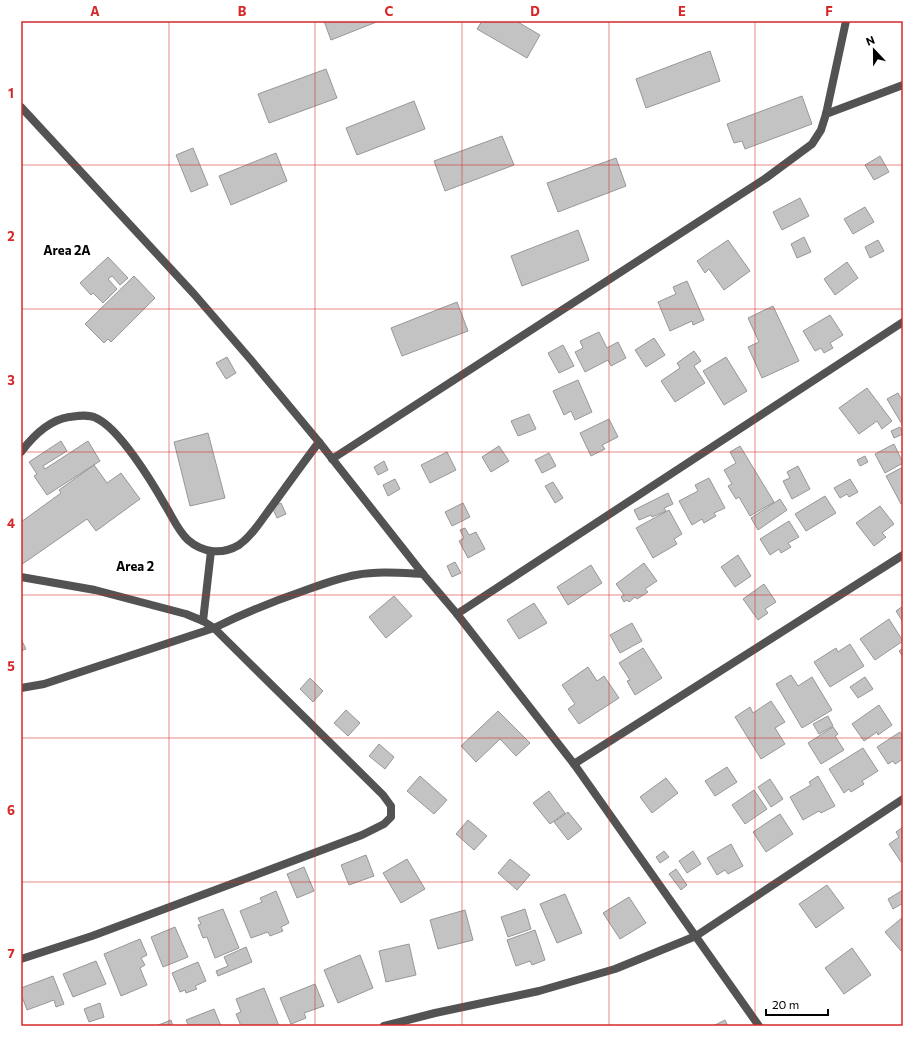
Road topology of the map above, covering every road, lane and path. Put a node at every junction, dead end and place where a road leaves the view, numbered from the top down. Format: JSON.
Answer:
{"nodes":[{"id":1,"x":846,"y":21,"type":"edge"},
{"id":2,"x":903,"y":84,"type":"edge"},
{"id":3,"x":21,"y":107,"type":"edge"},
{"id":4,"x":826,"y":114,"type":"junction"},
{"id":5,"x":903,"y":322,"type":"edge"},
{"id":6,"x":318,"y":442,"type":"junction"},
{"id":7,"x":21,"y":452,"type":"edge"},
{"id":8,"x":332,"y":459,"type":"junction"},
{"id":9,"x":211,"y":551,"type":"junction"},
{"id":10,"x":903,"y":555,"type":"edge"},
{"id":11,"x":423,"y":574,"type":"junction"},
{"id":12,"x":21,"y":577,"type":"edge"},
{"id":13,"x":457,"y":614,"type":"junction"},
{"id":14,"x":203,"y":621,"type":"junction"},
{"id":15,"x":214,"y":628,"type":"junction"},
{"id":16,"x":21,"y":688,"type":"edge"},
{"id":17,"x":574,"y":764,"type":"junction"},
{"id":18,"x":903,"y":799,"type":"edge"},
{"id":19,"x":696,"y":936,"type":"junction"},
{"id":20,"x":21,"y":959,"type":"edge"},
{"id":21,"x":384,"y":1026,"type":"edge"},
{"id":22,"x":758,"y":1026,"type":"edge"}],
"edges":[{"from":1,"to":4,"type":"street"},
{"from":2,"to":4,"type":"street"},
{"from":3,"to":6,"type":"street"},
{"from":4,"to":8,"type":"street"},
{"from":5,"to":13,"type":"street"},
{"from":6,"to":8,"type":"street"},
{"from":6,"to":9,"type":"street"},
{"from":7,"to":9,"type":"street"},
{"from":8,"to":11,"type":"street"},
{"from":9,"to":14,"type":"street"},
{"from":10,"to":17,"type":"street"},
{"from":11,"to":13,"type":"street"},
{"from":11,"to":15,"type":"street"},
{"from":12,"to":14,"type":"street"},
{"from":13,"to":17,"type":"street"},
{"from":14,"to":15,"type":"street"},
{"from":15,"to":16,"type":"street"},
{"from":15,"to":20,"type":"street"},
{"from":17,"to":19,"type":"street"},
{"from":18,"to":19,"type":"street"},
{"from":19,"to":21,"type":"street"},
{"from":19,"to":22,"type":"street"}]}
